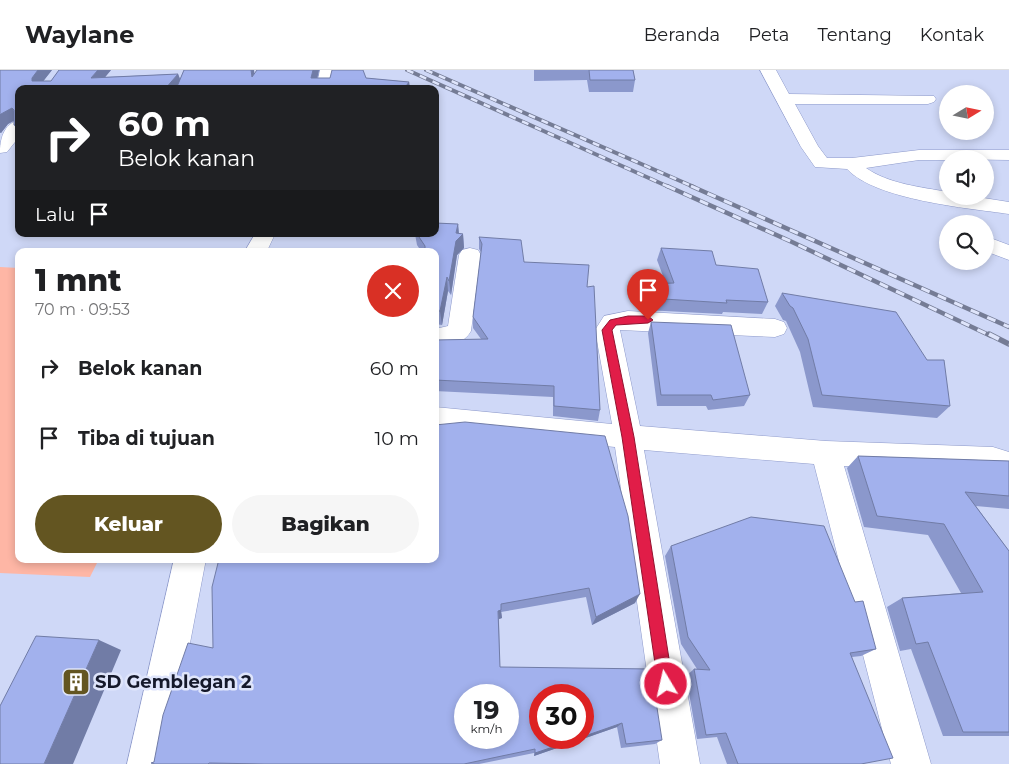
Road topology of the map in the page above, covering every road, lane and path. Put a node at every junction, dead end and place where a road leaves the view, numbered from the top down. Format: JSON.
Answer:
{"nodes":[{"id":1,"x":328,"y":70,"type":"edge"},
{"id":2,"x":768,"y":70,"type":"edge"},
{"id":3,"x":325,"y":85,"type":"edge"},
{"id":4,"x":784,"y":99,"type":"junction"},
{"id":5,"x":928,"y":99,"type":"dead end"},
{"id":6,"x":15,"y":133,"type":"edge"},
{"id":7,"x":7,"y":149,"type":"edge"},
{"id":8,"x":1009,"y":155,"type":"edge"},
{"id":9,"x":852,"y":164,"type":"junction"},
{"id":10,"x":939,"y":196,"type":"edge"},
{"id":11,"x":990,"y":205,"type":"edge"},
{"id":12,"x":1009,"y":208,"type":"edge"},
{"id":13,"x":994,"y":246,"type":"edge"},
{"id":14,"x":1009,"y":252,"type":"edge"},
{"id":15,"x":470,"y":255,"type":"dead end"},
{"id":16,"x":775,"y":328,"type":"dead end"},
{"id":17,"x":439,"y":338,"type":"edge"},
{"id":18,"x":439,"y":418,"type":"edge"},
{"id":19,"x":628,"y":437,"type":"junction"},
{"id":20,"x":826,"y":453,"type":"junction"},
{"id":21,"x":1009,"y":465,"type":"edge"},
{"id":22,"x":189,"y":563,"type":"edge"},
{"id":23,"x":147,"y":764,"type":"edge"},
{"id":24,"x":680,"y":764,"type":"edge"},
{"id":25,"x":911,"y":764,"type":"edge"}],
"edges":[{"from":1,"to":3,"type":"street"},
{"from":2,"to":4,"type":"street"},
{"from":4,"to":5,"type":"street"},
{"from":4,"to":9,"type":"street"},
{"from":6,"to":7,"type":"street"},
{"from":8,"to":9,"type":"street"},
{"from":9,"to":10,"type":"street"},
{"from":11,"to":12,"type":"street"},
{"from":13,"to":14,"type":"street"},
{"from":15,"to":17,"type":"street"},
{"from":16,"to":19,"type":"street"},
{"from":18,"to":19,"type":"street"},
{"from":19,"to":20,"type":"street"},
{"from":19,"to":24,"type":"street"},
{"from":20,"to":21,"type":"street"},
{"from":20,"to":25,"type":"street"},
{"from":22,"to":23,"type":"street"}]}
